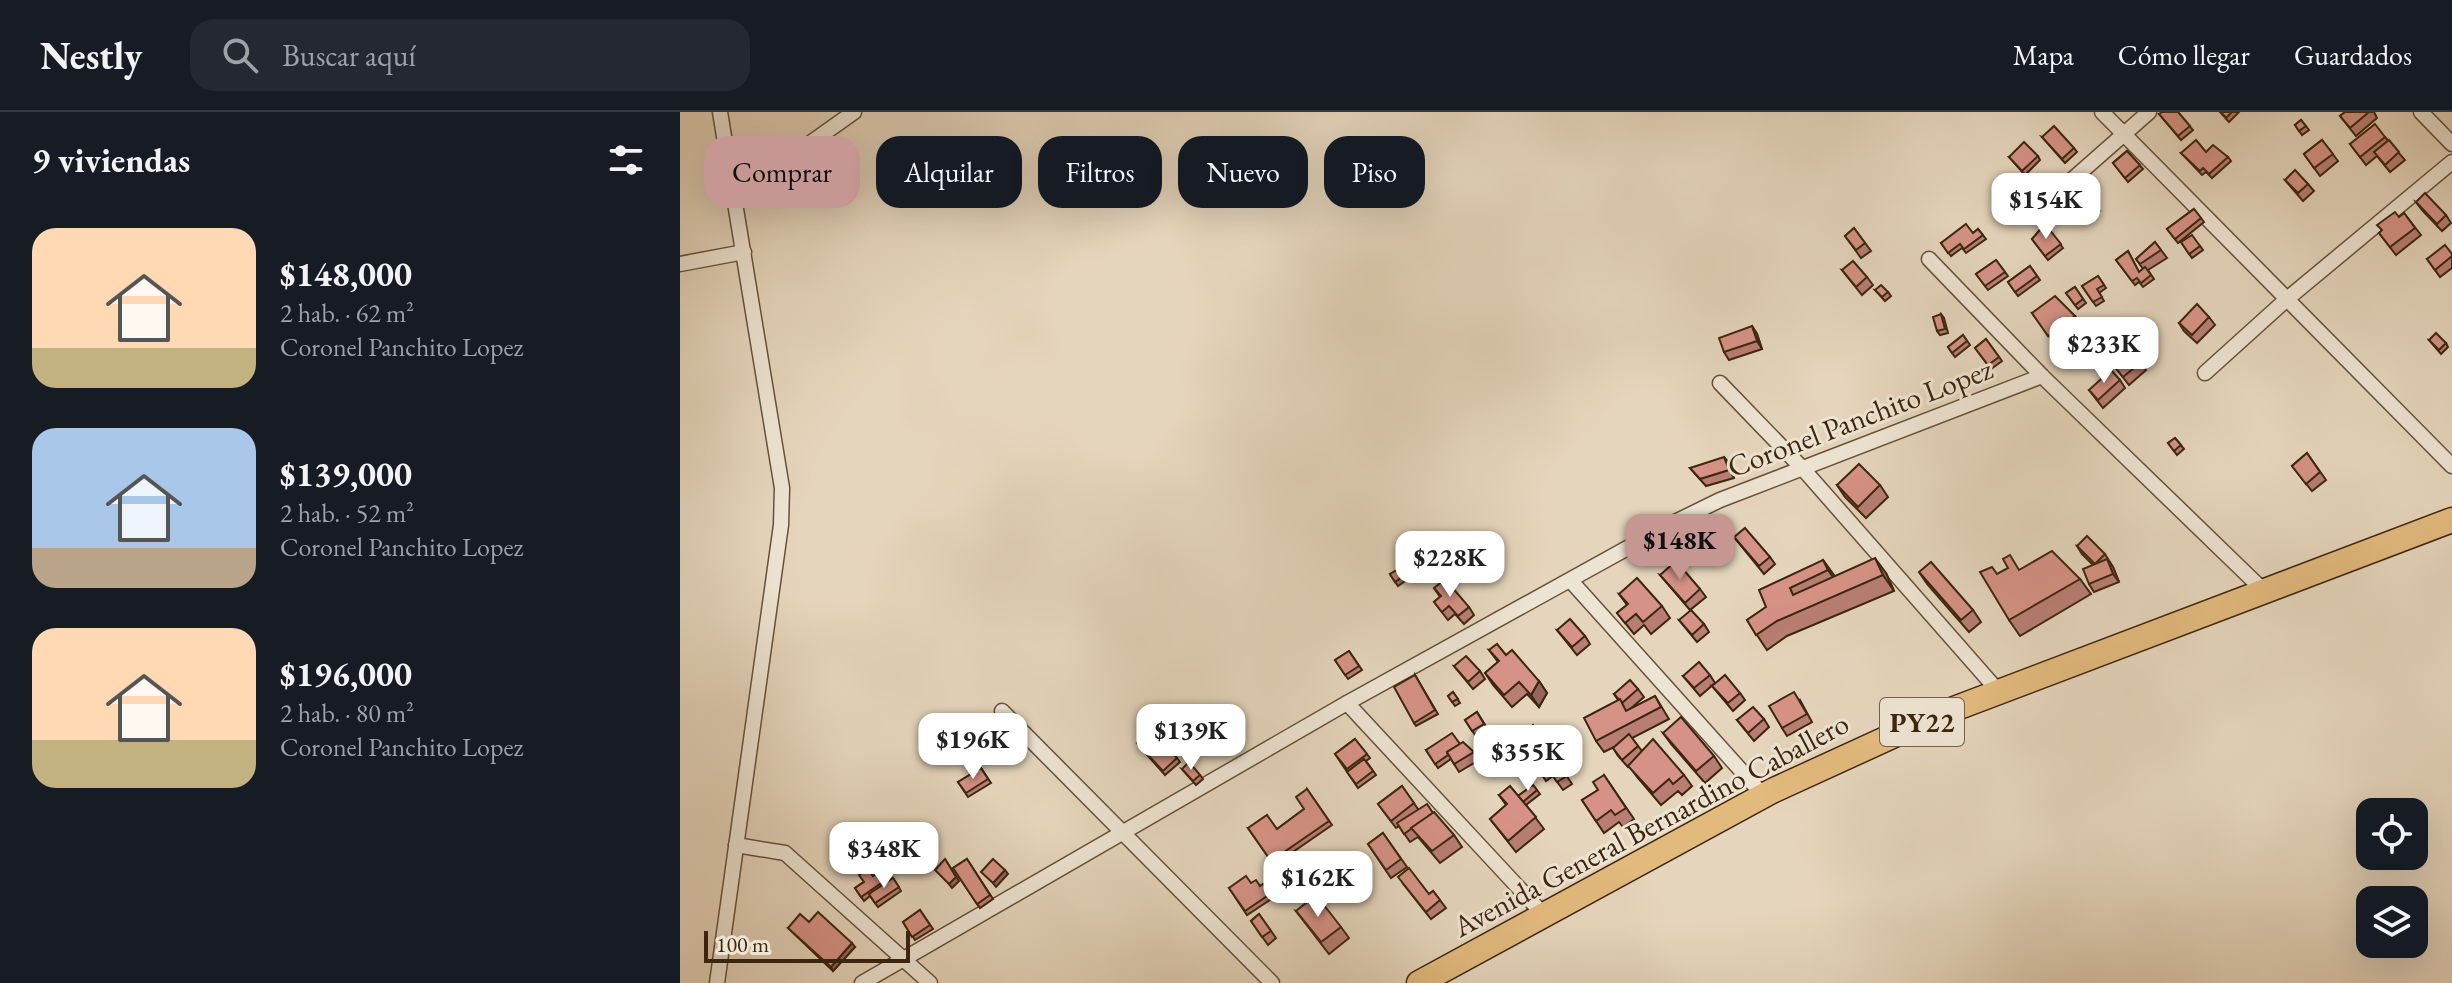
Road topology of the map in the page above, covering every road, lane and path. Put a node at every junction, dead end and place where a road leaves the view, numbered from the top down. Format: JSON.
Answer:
{"nodes":[{"id":1,"x":720,"y":112,"type":"edge"},
{"id":2,"x":854,"y":112,"type":"edge"},
{"id":3,"x":2102,"y":112,"type":"edge"},
{"id":4,"x":2149,"y":112,"type":"edge"},
{"id":5,"x":2421,"y":112,"type":"edge"},
{"id":6,"x":2124,"y":134,"type":"junction"},
{"id":7,"x":724,"y":136,"type":"edge"},
{"id":8,"x":820,"y":136,"type":"edge"},
{"id":9,"x":2452,"y":144,"type":"edge"},
{"id":10,"x":2452,"y":162,"type":"edge"},
{"id":11,"x":735,"y":208,"type":"edge"},
{"id":12,"x":2040,"y":208,"type":"dead end"},
{"id":13,"x":744,"y":252,"type":"junction"},
{"id":14,"x":1929,"y":259,"type":"dead end"},
{"id":15,"x":680,"y":264,"type":"edge"},
{"id":16,"x":2287,"y":299,"type":"junction"},
{"id":17,"x":2205,"y":373,"type":"dead end"},
{"id":18,"x":2042,"y":376,"type":"junction"},
{"id":19,"x":1720,"y":383,"type":"dead end"},
{"id":20,"x":2452,"y":466,"type":"edge"},
{"id":21,"x":1804,"y":470,"type":"junction"},
{"id":22,"x":2452,"y":520,"type":"edge"},
{"id":23,"x":1571,"y":581,"type":"junction"},
{"id":24,"x":2264,"y":591,"type":"junction"},
{"id":25,"x":1999,"y":692,"type":"junction"},
{"id":26,"x":1347,"y":703,"type":"junction"},
{"id":27,"x":1002,"y":711,"type":"dead end"},
{"id":28,"x":1764,"y":796,"type":"junction"},
{"id":29,"x":1123,"y":832,"type":"junction"},
{"id":30,"x":736,"y":845,"type":"junction"},
{"id":31,"x":1544,"y":915,"type":"junction"},
{"id":32,"x":902,"y":958,"type":"junction"},
{"id":33,"x":717,"y":983,"type":"edge"},
{"id":34,"x":862,"y":983,"type":"edge"},
{"id":35,"x":930,"y":983,"type":"edge"},
{"id":36,"x":1272,"y":983,"type":"edge"},
{"id":37,"x":1419,"y":983,"type":"edge"}],
"edges":[{"from":1,"to":7,"type":"street"},
{"from":2,"to":8,"type":"street"},
{"from":3,"to":6,"type":"street"},
{"from":4,"to":6,"type":"street"},
{"from":5,"to":9,"type":"street"},
{"from":6,"to":12,"type":"street"},
{"from":6,"to":16,"type":"street"},
{"from":10,"to":16,"type":"street"},
{"from":11,"to":13,"type":"street"},
{"from":13,"to":15,"type":"street"},
{"from":13,"to":30,"type":"street"},
{"from":14,"to":18,"type":"street"},
{"from":16,"to":17,"type":"street"},
{"from":16,"to":20,"type":"street"},
{"from":18,"to":21,"type":"street","name":"Coronel Panchito Lopez"},
{"from":18,"to":24,"type":"street"},
{"from":19,"to":21,"type":"street"},
{"from":21,"to":23,"type":"street","name":"Coronel Panchito Lopez"},
{"from":21,"to":25,"type":"street"},
{"from":22,"to":24,"type":"highway","name":"Avenida General Bernardino Caballero","number":"PY22"},
{"from":23,"to":26,"type":"street","name":"Coronel Panchito Lopez"},
{"from":23,"to":28,"type":"street"},
{"from":24,"to":25,"type":"highway","name":"Avenida General Bernardino Caballero","number":"PY22"},
{"from":25,"to":28,"type":"highway","name":"Avenida General Bernardino Caballero","number":"PY22"},
{"from":26,"to":29,"type":"street","name":"Coronel Panchito Lopez"},
{"from":26,"to":31,"type":"street"},
{"from":27,"to":29,"type":"street"},
{"from":28,"to":31,"type":"highway","name":"Avenida General Bernardino Caballero","number":"PY22"},
{"from":29,"to":32,"type":"street","name":"Coronel Panchito Lopez"},
{"from":29,"to":36,"type":"street"},
{"from":30,"to":32,"type":"street"},
{"from":30,"to":33,"type":"street"},
{"from":31,"to":37,"type":"highway","name":"Avenida General Bernardino Caballero","number":"PY22"},
{"from":32,"to":34,"type":"street","name":"Coronel Panchito Lopez"},
{"from":32,"to":35,"type":"street"}]}
